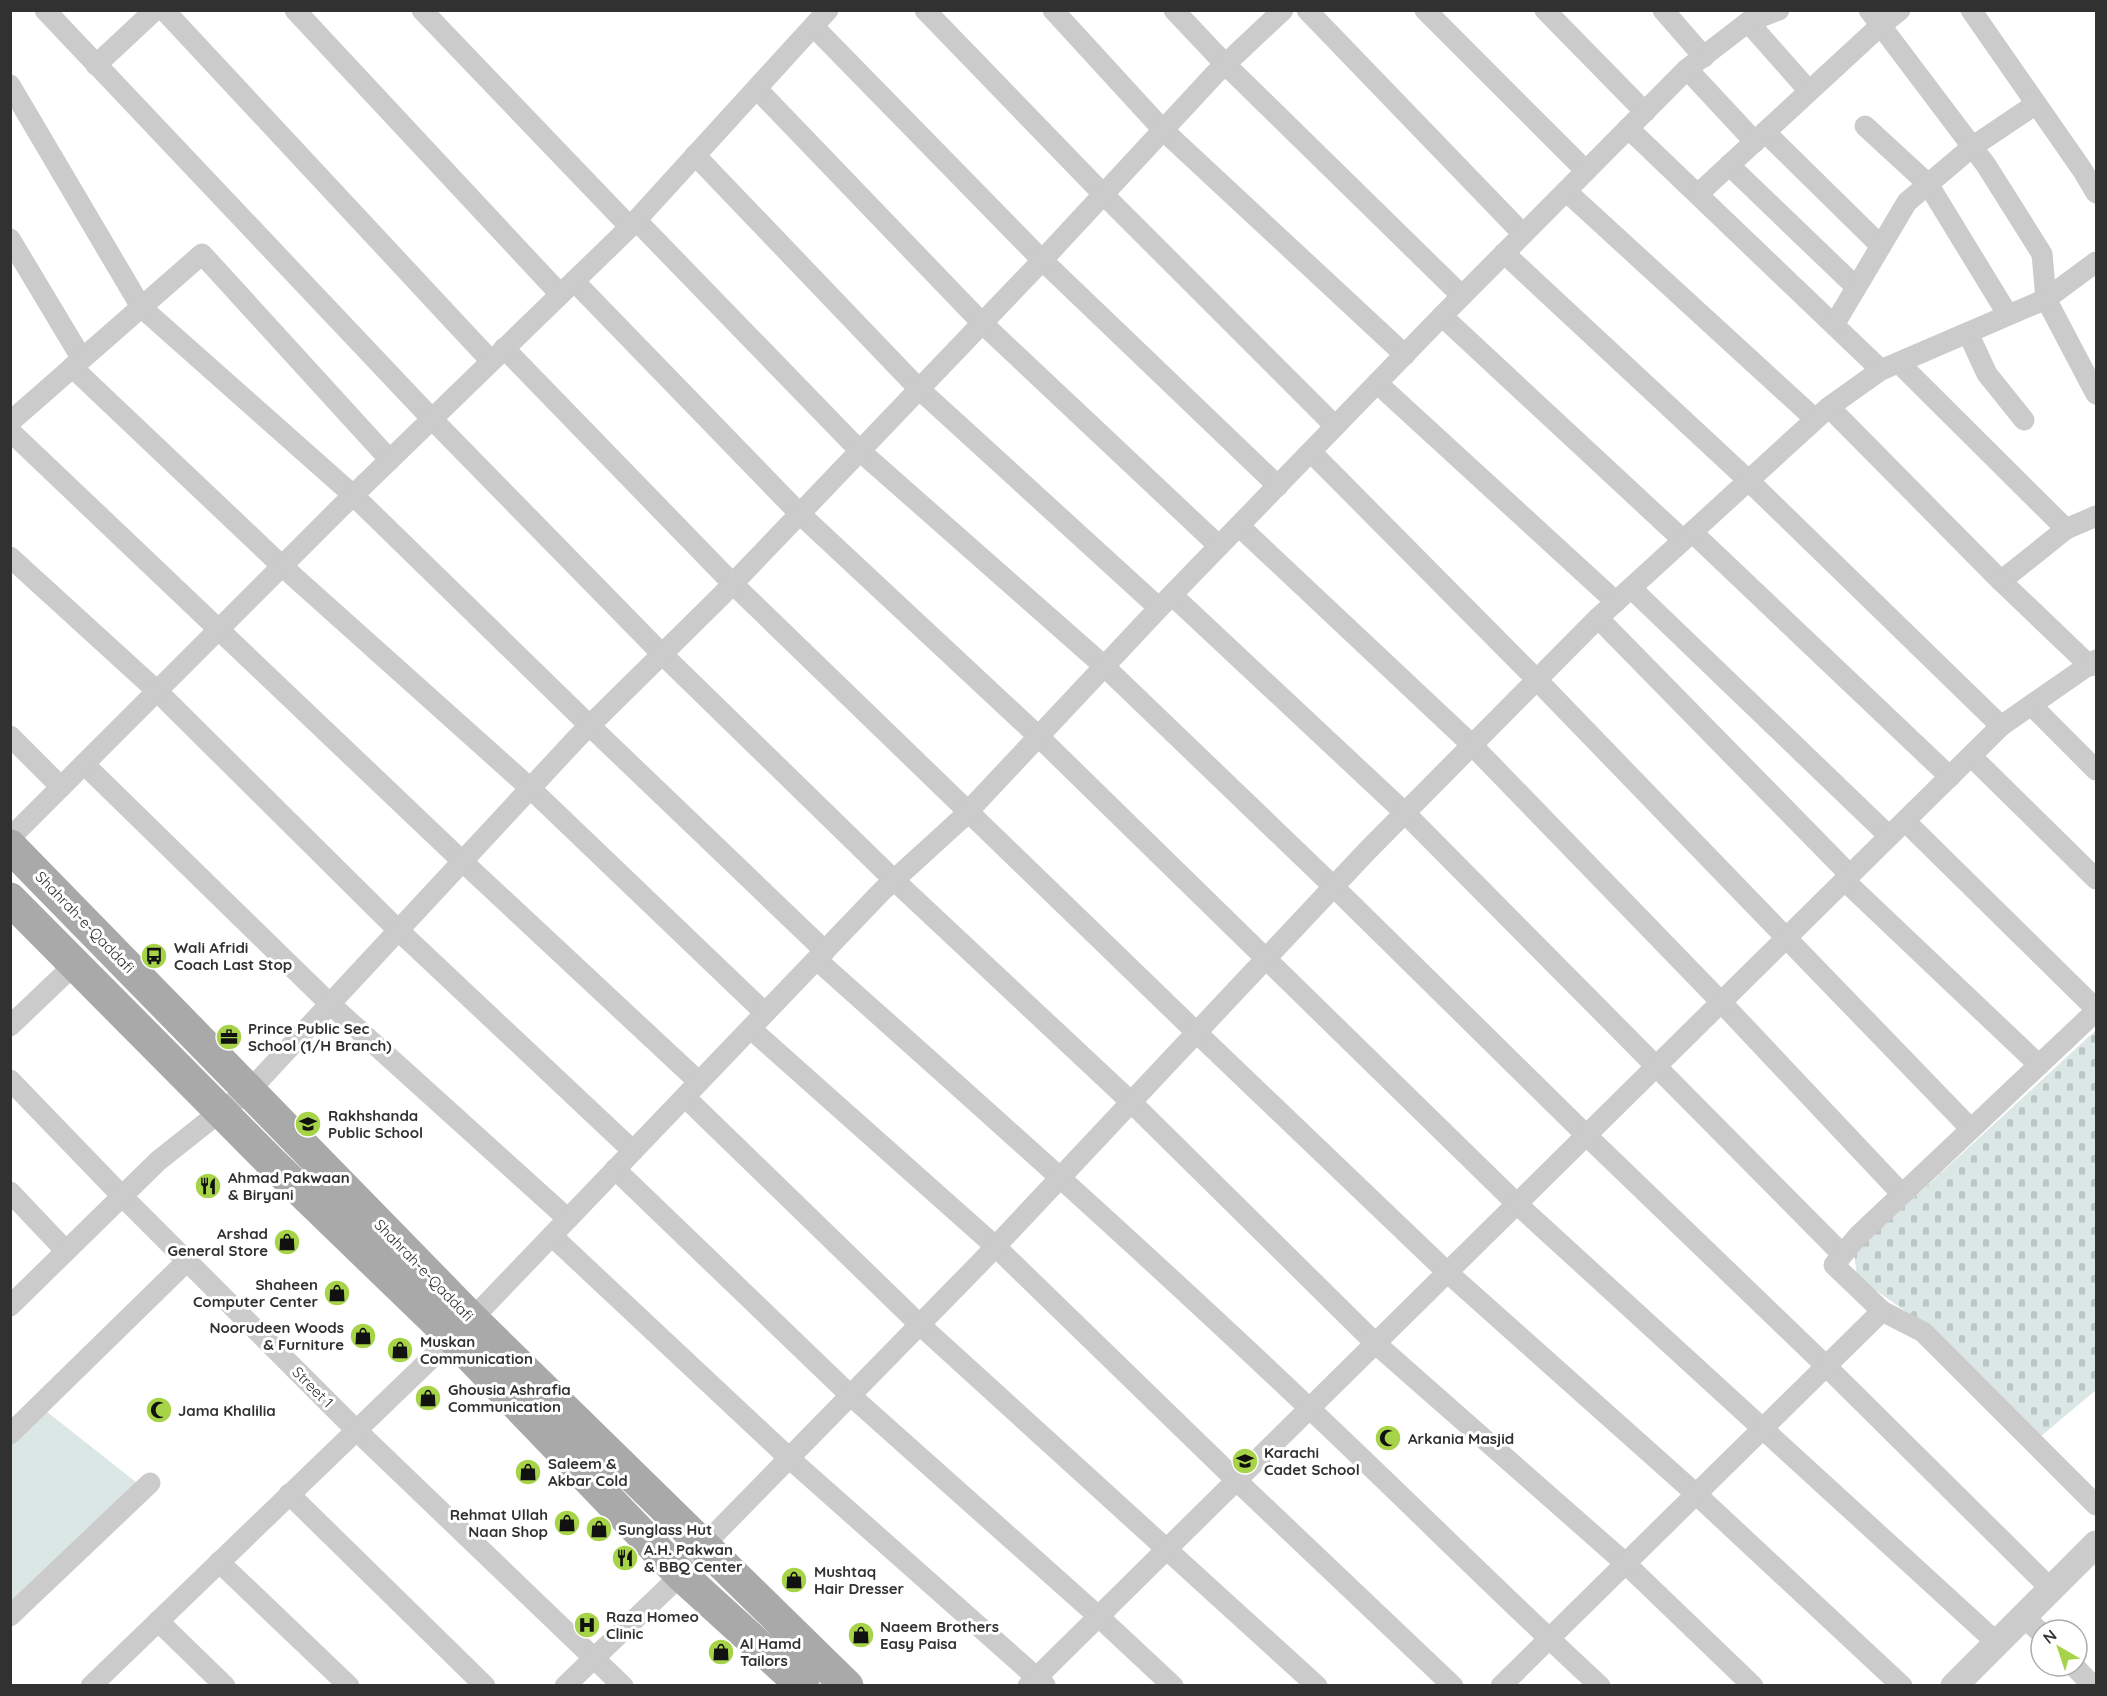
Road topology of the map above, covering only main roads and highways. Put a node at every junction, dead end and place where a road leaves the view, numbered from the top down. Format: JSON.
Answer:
{"nodes":[{"id":1,"x":10,"y":846,"type":"edge"},
{"id":2,"x":10,"y":899,"type":"edge"},
{"id":3,"x":462,"y":1328,"type":"junction"},
{"id":4,"x":803,"y":1686,"type":"edge"},
{"id":5,"x":847,"y":1686,"type":"edge"}],
"edges":[{"from":1,"to":3,"type":"main road","name":"Shahrah-e-Qaddafi"},
{"from":2,"to":3,"type":"main road","name":"Shahrah-e-Qaddafi"},
{"from":3,"to":4,"type":"main road","name":"Shahrah-e-Qaddafi"},
{"from":3,"to":5,"type":"main road","name":"Shahrah-e-Qaddafi"}]}
